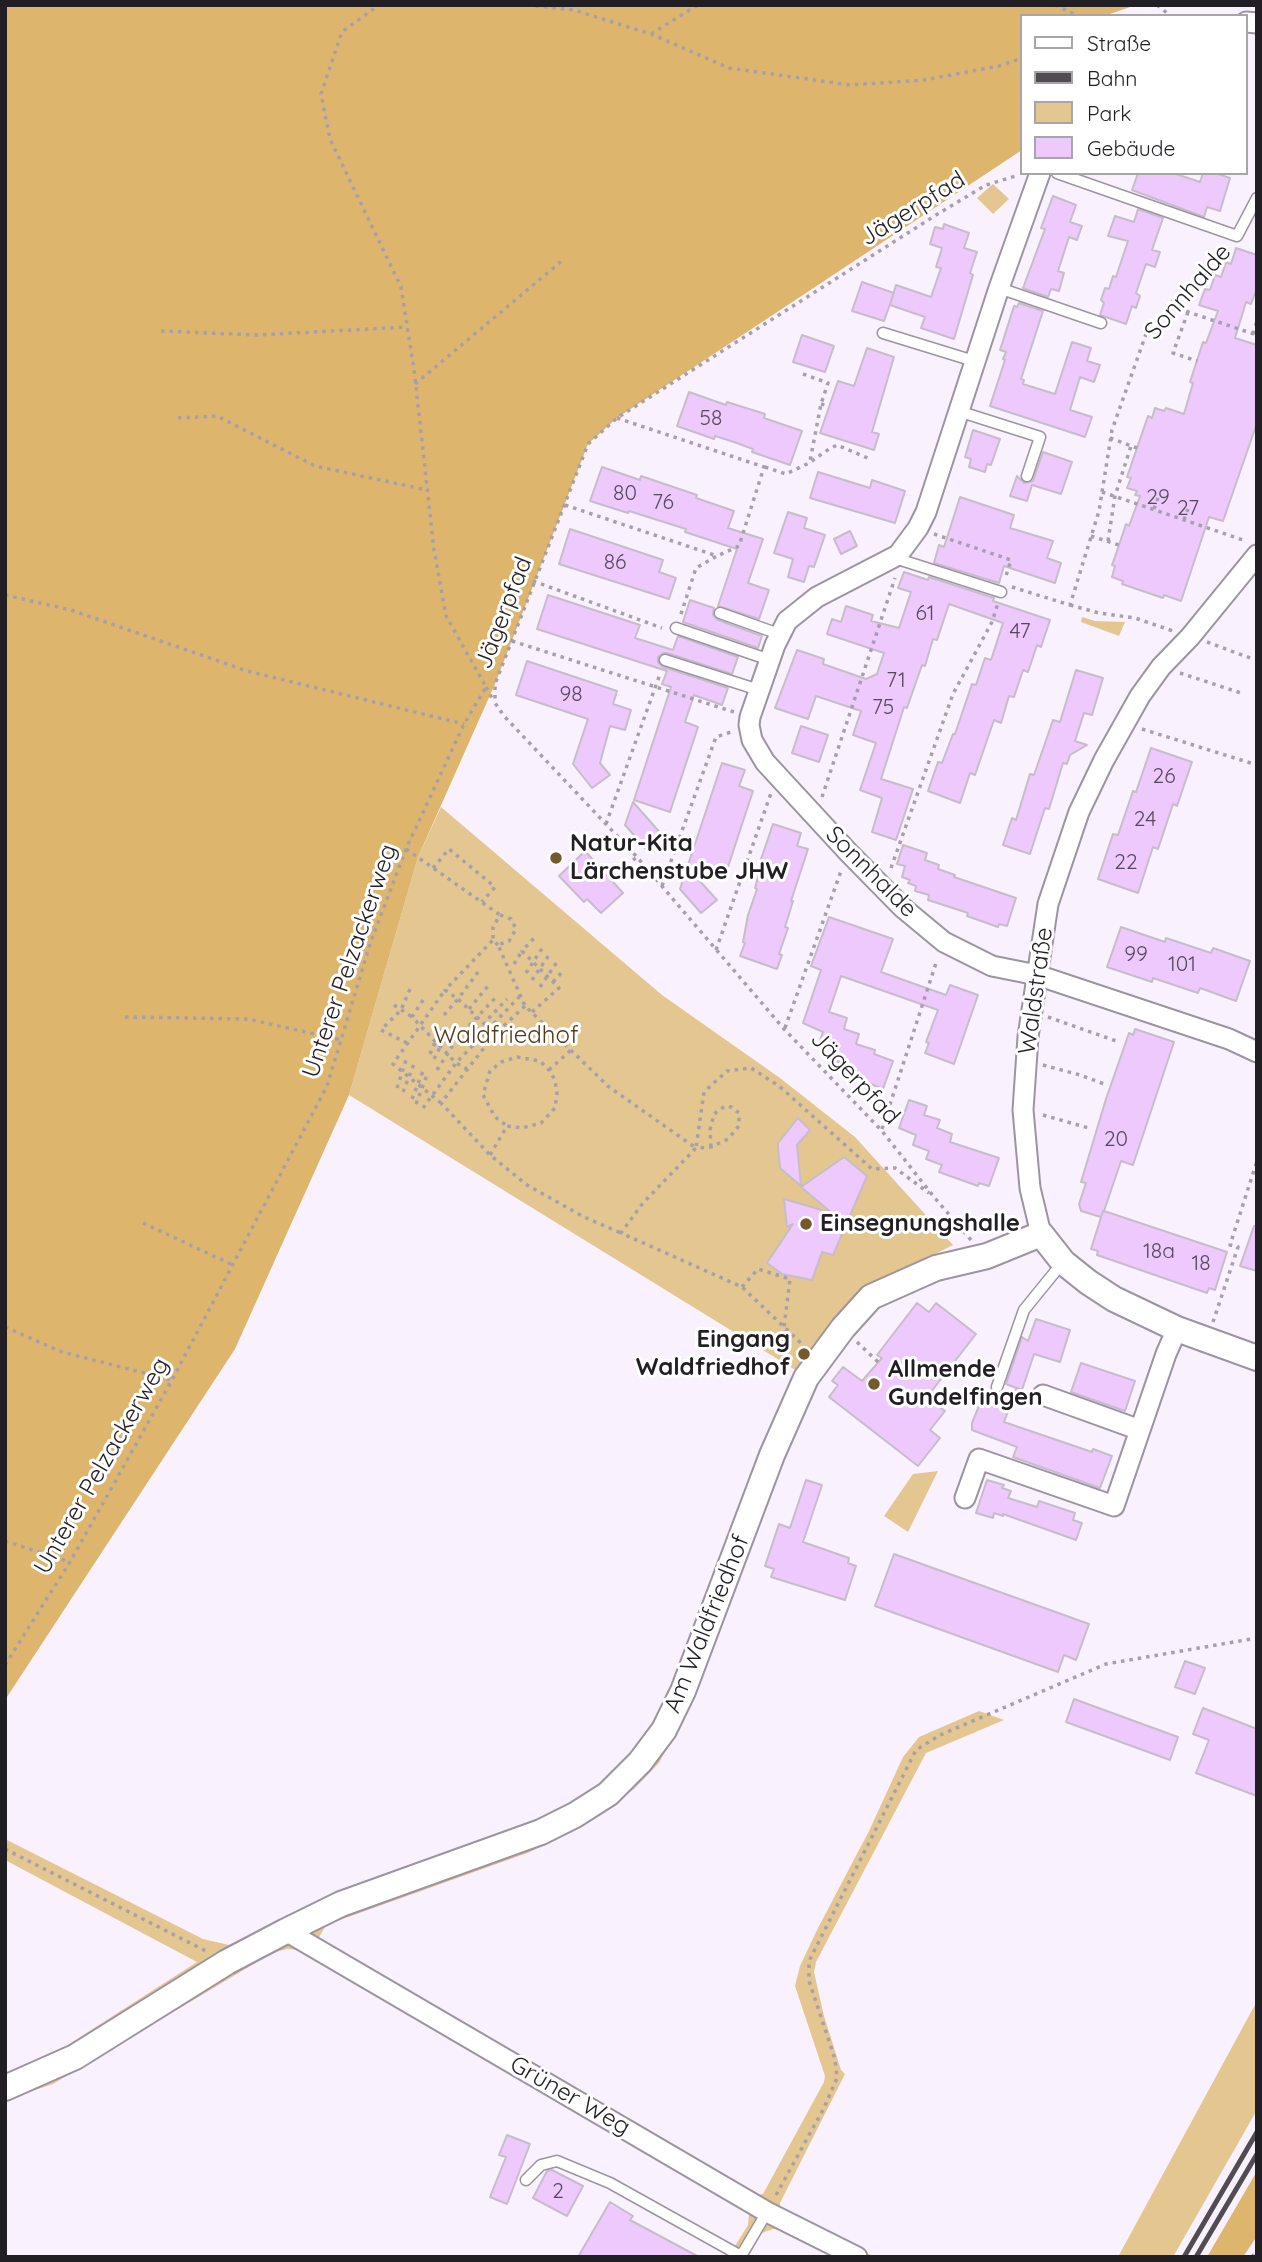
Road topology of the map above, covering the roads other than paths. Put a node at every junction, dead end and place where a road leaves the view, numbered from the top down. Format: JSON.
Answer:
{"nodes":[{"id":1,"x":1039,"y":175,"type":"edge"},
{"id":2,"x":1063,"y":175,"type":"edge"},
{"id":3,"x":1257,"y":198,"type":"edge"},
{"id":4,"x":999,"y":288,"type":"junction"},
{"id":5,"x":1101,"y":323,"type":"dead end"},
{"id":6,"x":883,"y":333,"type":"dead end"},
{"id":7,"x":974,"y":361,"type":"junction"},
{"id":8,"x":958,"y":411,"type":"junction"},
{"id":9,"x":1027,"y":476,"type":"dead end"},
{"id":10,"x":1257,"y":555,"type":"edge"},
{"id":11,"x":900,"y":557,"type":"junction"},
{"id":12,"x":1002,"y":588,"type":"road end"},
{"id":13,"x":720,"y":613,"type":"dead end"},
{"id":14,"x":676,"y":628,"type":"road end"},
{"id":15,"x":779,"y":634,"type":"junction"},
{"id":16,"x":665,"y":660,"type":"road end"},
{"id":17,"x":770,"y":660,"type":"junction"},
{"id":18,"x":759,"y":690,"type":"junction"},
{"id":19,"x":1037,"y":975,"type":"junction"},
{"id":20,"x":1257,"y":1052,"type":"edge"},
{"id":21,"x":1041,"y":1234,"type":"junction"},
{"id":22,"x":1063,"y":1262,"type":"junction"},
{"id":23,"x":1177,"y":1329,"type":"junction"},
{"id":24,"x":1257,"y":1358,"type":"edge"},
{"id":25,"x":997,"y":1387,"type":"dead end"},
{"id":26,"x":1043,"y":1395,"type":"dead end"},
{"id":27,"x":1140,"y":1430,"type":"junction"},
{"id":28,"x":965,"y":1498,"type":"dead end"},
{"id":29,"x":286,"y":1931,"type":"junction"},
{"id":30,"x":5,"y":2088,"type":"edge"},
{"id":31,"x":526,"y":2180,"type":"dead end"},
{"id":32,"x":767,"y":2212,"type":"junction"},
{"id":33,"x":857,"y":2257,"type":"edge"}],
"edges":[{"from":1,"to":4,"type":"street"},
{"from":2,"to":3,"type":"lane"},
{"from":4,"to":5,"type":"lane"},
{"from":4,"to":7,"type":"street"},
{"from":6,"to":7,"type":"lane"},
{"from":7,"to":8,"type":"street"},
{"from":8,"to":9,"type":"lane"},
{"from":8,"to":11,"type":"street"},
{"from":10,"to":19,"type":"street","name":"Waldstraße"},
{"from":11,"to":12,"type":"lane"},
{"from":11,"to":15,"type":"street"},
{"from":13,"to":15,"type":"lane"},
{"from":14,"to":17,"type":"lane"},
{"from":15,"to":17,"type":"street"},
{"from":16,"to":18,"type":"lane"},
{"from":17,"to":18,"type":"street"},
{"from":18,"to":19,"type":"street","name":"Sonnhalde"},
{"from":19,"to":20,"type":"street","name":"Sonnhalde"},
{"from":19,"to":21,"type":"street","name":"Waldstraße"},
{"from":21,"to":22,"type":"street","name":"Waldstraße"},
{"from":21,"to":29,"type":"street","name":"Am Waldfriedhof"},
{"from":22,"to":23,"type":"street","name":"Waldstraße"},
{"from":22,"to":25,"type":"lane"},
{"from":23,"to":24,"type":"street","name":"Waldstraße"},
{"from":23,"to":27,"type":"street"},
{"from":26,"to":27,"type":"street"},
{"from":27,"to":28,"type":"street"},
{"from":29,"to":30,"type":"street","name":"Am Waldfriedhof"},
{"from":29,"to":32,"type":"street","name":"Grüner Weg"},
{"from":31,"to":32,"type":"lane"},
{"from":32,"to":33,"type":"street","name":"Grüner Weg"}]}
